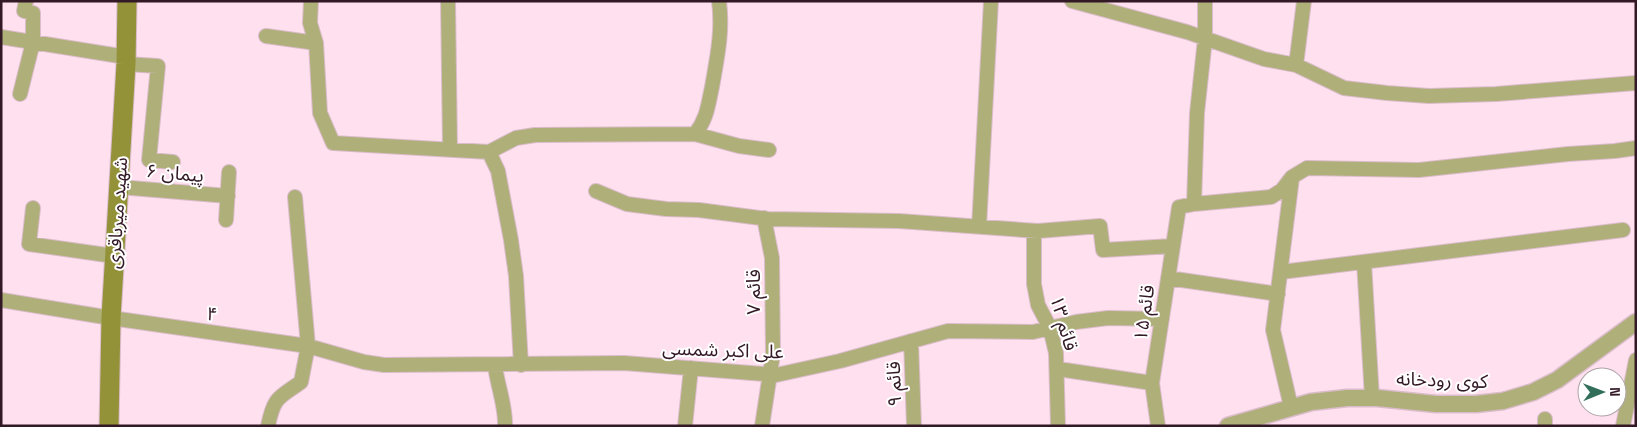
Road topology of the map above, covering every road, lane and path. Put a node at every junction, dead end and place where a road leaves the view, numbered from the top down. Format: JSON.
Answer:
{"nodes":[{"id":1,"x":26,"y":1,"type":"edge"},
{"id":2,"x":127,"y":1,"type":"edge"},
{"id":3,"x":311,"y":1,"type":"edge"},
{"id":4,"x":448,"y":1,"type":"edge"},
{"id":5,"x":719,"y":1,"type":"edge"},
{"id":6,"x":991,"y":1,"type":"edge"},
{"id":7,"x":1072,"y":1,"type":"edge"},
{"id":8,"x":1205,"y":1,"type":"edge"},
{"id":9,"x":1304,"y":1,"type":"edge"},
{"id":10,"x":266,"y":36,"type":"dead end"},
{"id":11,"x":1,"y":37,"type":"edge"},
{"id":12,"x":1205,"y":39,"type":"junction"},
{"id":13,"x":33,"y":42,"type":"junction"},
{"id":14,"x":316,"y":43,"type":"junction"},
{"id":15,"x":126,"y":61,"type":"junction"},
{"id":16,"x":1296,"y":65,"type":"junction"},
{"id":17,"x":1636,"y":83,"type":"edge"},
{"id":18,"x":20,"y":94,"type":"dead end"},
{"id":19,"x":695,"y":134,"type":"junction"},
{"id":20,"x":1636,"y":148,"type":"edge"},
{"id":21,"x":450,"y":150,"type":"junction"},
{"id":22,"x":769,"y":150,"type":"dead end"},
{"id":23,"x":489,"y":152,"type":"junction"},
{"id":24,"x":173,"y":162,"type":"dead end"},
{"id":25,"x":229,"y":172,"type":"dead end"},
{"id":26,"x":1292,"y":177,"type":"junction"},
{"id":27,"x":119,"y":187,"type":"junction"},
{"id":28,"x":596,"y":191,"type":"dead end"},
{"id":29,"x":228,"y":196,"type":"junction"},
{"id":30,"x":295,"y":196,"type":"dead end"},
{"id":31,"x":1194,"y":204,"type":"junction"},
{"id":32,"x":34,"y":208,"type":"dead end"},
{"id":33,"x":764,"y":218,"type":"junction"},
{"id":34,"x":226,"y":220,"type":"dead end"},
{"id":35,"x":978,"y":227,"type":"junction"},
{"id":36,"x":1034,"y":230,"type":"junction"},
{"id":37,"x":1624,"y":230,"type":"dead end"},
{"id":38,"x":1173,"y":246,"type":"junction"},
{"id":39,"x":114,"y":256,"type":"junction"},
{"id":40,"x":1364,"y":262,"type":"junction"},
{"id":41,"x":1280,"y":272,"type":"junction"},
{"id":42,"x":1168,"y":278,"type":"junction"},
{"id":43,"x":1278,"y":294,"type":"junction"},
{"id":44,"x":1,"y":300,"type":"edge"},
{"id":45,"x":110,"y":318,"type":"junction"},
{"id":46,"x":1162,"y":319,"type":"junction"},
{"id":47,"x":1636,"y":322,"type":"edge"},
{"id":48,"x":1050,"y":328,"type":"junction"},
{"id":49,"x":911,"y":341,"type":"junction"},
{"id":50,"x":308,"y":346,"type":"junction"},
{"id":51,"x":1636,"y":360,"type":"edge"},
{"id":52,"x":495,"y":365,"type":"junction"},
{"id":53,"x":520,"y":365,"type":"junction"},
{"id":54,"x":692,"y":368,"type":"junction"},
{"id":55,"x":1058,"y":370,"type":"junction"},
{"id":56,"x":771,"y":374,"type":"junction"},
{"id":57,"x":1152,"y":382,"type":"junction"},
{"id":58,"x":1372,"y":398,"type":"junction"},
{"id":59,"x":1291,"y":408,"type":"junction"},
{"id":60,"x":109,"y":426,"type":"edge"},
{"id":61,"x":268,"y":426,"type":"edge"},
{"id":62,"x":505,"y":426,"type":"edge"},
{"id":63,"x":685,"y":426,"type":"edge"},
{"id":64,"x":762,"y":426,"type":"edge"},
{"id":65,"x":914,"y":426,"type":"edge"},
{"id":66,"x":1058,"y":426,"type":"edge"},
{"id":67,"x":1158,"y":426,"type":"edge"},
{"id":68,"x":1228,"y":426,"type":"edge"},
{"id":69,"x":1624,"y":426,"type":"edge"}],
"edges":[{"from":1,"to":13,"type":"street"},
{"from":2,"to":15,"type":"main road","name":"شهید میرباقری"},
{"from":3,"to":14,"type":"street"},
{"from":4,"to":21,"type":"street"},
{"from":5,"to":19,"type":"street"},
{"from":6,"to":35,"type":"street"},
{"from":7,"to":12,"type":"street"},
{"from":8,"to":12,"type":"street"},
{"from":9,"to":16,"type":"street"},
{"from":10,"to":14,"type":"street"},
{"from":11,"to":13,"type":"street"},
{"from":12,"to":16,"type":"street"},
{"from":12,"to":31,"type":"street"},
{"from":13,"to":15,"type":"street"},
{"from":13,"to":18,"type":"street"},
{"from":14,"to":21,"type":"street"},
{"from":15,"to":24,"type":"street"},
{"from":15,"to":27,"type":"main road","name":"شهید میرباقری"},
{"from":16,"to":17,"type":"street"},
{"from":19,"to":22,"type":"street"},
{"from":19,"to":23,"type":"street"},
{"from":20,"to":26,"type":"street"},
{"from":21,"to":23,"type":"street"},
{"from":23,"to":53,"type":"street"},
{"from":25,"to":29,"type":"street"},
{"from":26,"to":31,"type":"street"},
{"from":26,"to":41,"type":"street"},
{"from":27,"to":29,"type":"street","name":"پیمان ۶"},
{"from":27,"to":39,"type":"main road","name":"شهید میرباقری"},
{"from":28,"to":33,"type":"street"},
{"from":29,"to":34,"type":"street"},
{"from":30,"to":50,"type":"street"},
{"from":31,"to":38,"type":"street","name":"قائم ۱۵"},
{"from":32,"to":39,"type":"street"},
{"from":33,"to":35,"type":"street"},
{"from":33,"to":56,"type":"street","name":"قائم ۷"},
{"from":35,"to":36,"type":"street"},
{"from":36,"to":38,"type":"street"},
{"from":36,"to":48,"type":"street","name":"قائم ۱۳"},
{"from":37,"to":40,"type":"street"},
{"from":38,"to":42,"type":"street","name":"قائم ۱۵"},
{"from":39,"to":45,"type":"main road","name":"شهید میرباقری"},
{"from":40,"to":41,"type":"street"},
{"from":40,"to":58,"type":"street"},
{"from":41,"to":43,"type":"street"},
{"from":42,"to":43,"type":"street"},
{"from":42,"to":46,"type":"street","name":"قائم ۱۵"},
{"from":43,"to":59,"type":"street"},
{"from":44,"to":45,"type":"street","name":"۴"},
{"from":45,"to":50,"type":"street","name":"۴"},
{"from":45,"to":60,"type":"main road","name":"شهید میرباقری"},
{"from":46,"to":48,"type":"street","name":"علی اکبر شمسی"},
{"from":46,"to":57,"type":"street","name":"قائم ۱۵"},
{"from":47,"to":58,"type":"street","name":"کوی رودخانه"},
{"from":48,"to":49,"type":"street","name":"علی اکبر شمسی"},
{"from":48,"to":55,"type":"street","name":"قائم ۱۳"},
{"from":49,"to":56,"type":"street","name":"علی اکبر شمسی"},
{"from":49,"to":65,"type":"street","name":"قائم ۹"},
{"from":50,"to":52,"type":"street","name":"علی اکبر شمسی"},
{"from":50,"to":61,"type":"street"},
{"from":51,"to":69,"type":"street"},
{"from":52,"to":53,"type":"street","name":"علی اکبر شمسی"},
{"from":52,"to":62,"type":"street"},
{"from":53,"to":54,"type":"street","name":"علی اکبر شمسی"},
{"from":54,"to":56,"type":"street","name":"علی اکبر شمسی"},
{"from":54,"to":63,"type":"street"},
{"from":55,"to":57,"type":"street"},
{"from":55,"to":66,"type":"street","name":"قائم ۱۳"},
{"from":56,"to":64,"type":"street","name":"قائم ۷"},
{"from":57,"to":67,"type":"street","name":"قائم ۱۵"},
{"from":58,"to":59,"type":"street","name":"کوی رودخانه"},
{"from":59,"to":68,"type":"street","name":"کوی رودخانه"}]}
